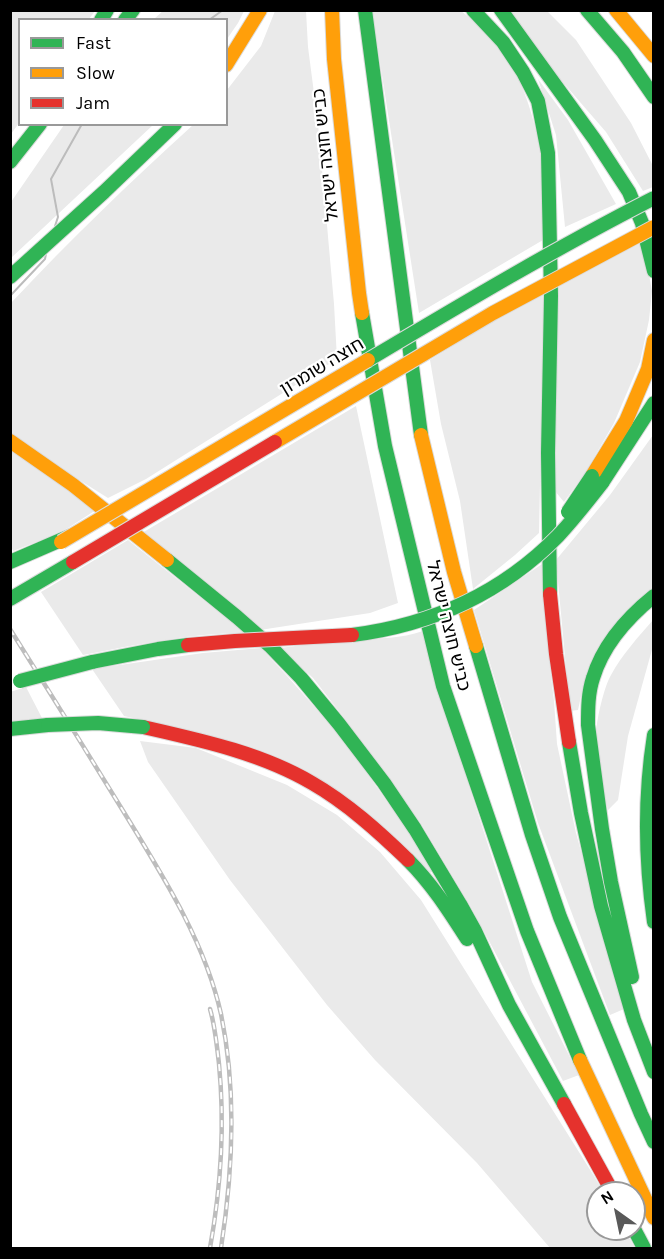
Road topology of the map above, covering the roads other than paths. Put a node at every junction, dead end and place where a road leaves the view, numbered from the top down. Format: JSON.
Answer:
{"nodes":[{"id":1,"x":260,"y":10,"type":"edge"},
{"id":2,"x":332,"y":10,"type":"edge"},
{"id":3,"x":365,"y":10,"type":"edge"},
{"id":4,"x":473,"y":10,"type":"edge"},
{"id":5,"x":501,"y":10,"type":"edge"},
{"id":6,"x":588,"y":10,"type":"edge"},
{"id":7,"x":616,"y":10,"type":"edge"},
{"id":8,"x":654,"y":56,"type":"edge"},
{"id":9,"x":228,"y":62,"type":"edge"},
{"id":10,"x":654,"y":97,"type":"edge"},
{"id":11,"x":32,"y":126,"type":"edge"},
{"id":12,"x":38,"y":126,"type":"edge"},
{"id":13,"x":173,"y":126,"type":"edge"},
{"id":14,"x":10,"y":160,"type":"edge"},
{"id":15,"x":654,"y":198,"type":"edge"},
{"id":16,"x":654,"y":227,"type":"edge"},
{"id":17,"x":654,"y":272,"type":"edge"},
{"id":18,"x":10,"y":277,"type":"edge"},
{"id":19,"x":654,"y":340,"type":"edge"},
{"id":20,"x":652,"y":406,"type":"edge"},
{"id":21,"x":10,"y":441,"type":"edge"},
{"id":22,"x":597,"y":479,"type":"junction"},
{"id":23,"x":20,"y":560,"type":"edge"},
{"id":24,"x":10,"y":571,"type":"edge"},
{"id":25,"x":654,"y":596,"type":"edge"},
{"id":26,"x":10,"y":599,"type":"edge"},
{"id":27,"x":654,"y":605,"type":"edge"},
{"id":28,"x":631,"y":616,"type":"junction"},
{"id":29,"x":16,"y":682,"type":"edge"},
{"id":30,"x":10,"y":729,"type":"edge"},
{"id":31,"x":654,"y":735,"type":"edge"},
{"id":32,"x":654,"y":922,"type":"edge"},
{"id":33,"x":508,"y":1005,"type":"junction"},
{"id":34,"x":654,"y":1065,"type":"edge"},
{"id":35,"x":654,"y":1072,"type":"edge"},
{"id":36,"x":654,"y":1142,"type":"edge"},
{"id":37,"x":607,"y":1181,"type":"edge"},
{"id":38,"x":654,"y":1218,"type":"edge"}],
"edges":[{"from":1,"to":9,"type":"main road"},
{"from":2,"to":38,"type":"main road","name":"כביש חוצה ישראל"},
{"from":3,"to":36,"type":"main road","name":"כביש חוצה ישראל"},
{"from":4,"to":35,"type":"main road"},
{"from":5,"to":17,"type":"main road"},
{"from":6,"to":10,"type":"main road"},
{"from":7,"to":8,"type":"main road"},
{"from":11,"to":14,"type":"main road"},
{"from":12,"to":14,"type":"main road"},
{"from":13,"to":18,"type":"main road"},
{"from":15,"to":23,"type":"main road","name":"חוצה שומרון","bridge":true},
{"from":16,"to":26,"type":"main road","bridge":true},
{"from":19,"to":22,"type":"main road"},
{"from":20,"to":22,"type":"main road"},
{"from":21,"to":33,"type":"main road"},
{"from":22,"to":29,"type":"main road","bridge":true},
{"from":23,"to":24,"type":"main road","name":"חוצה שומרון"},
{"from":25,"to":28,"type":"main road"},
{"from":27,"to":28,"type":"main road"},
{"from":28,"to":34,"type":"main road"},
{"from":30,"to":33,"type":"main road","bridge":true},
{"from":31,"to":32,"type":"main road"},
{"from":33,"to":37,"type":"main road"}]}
